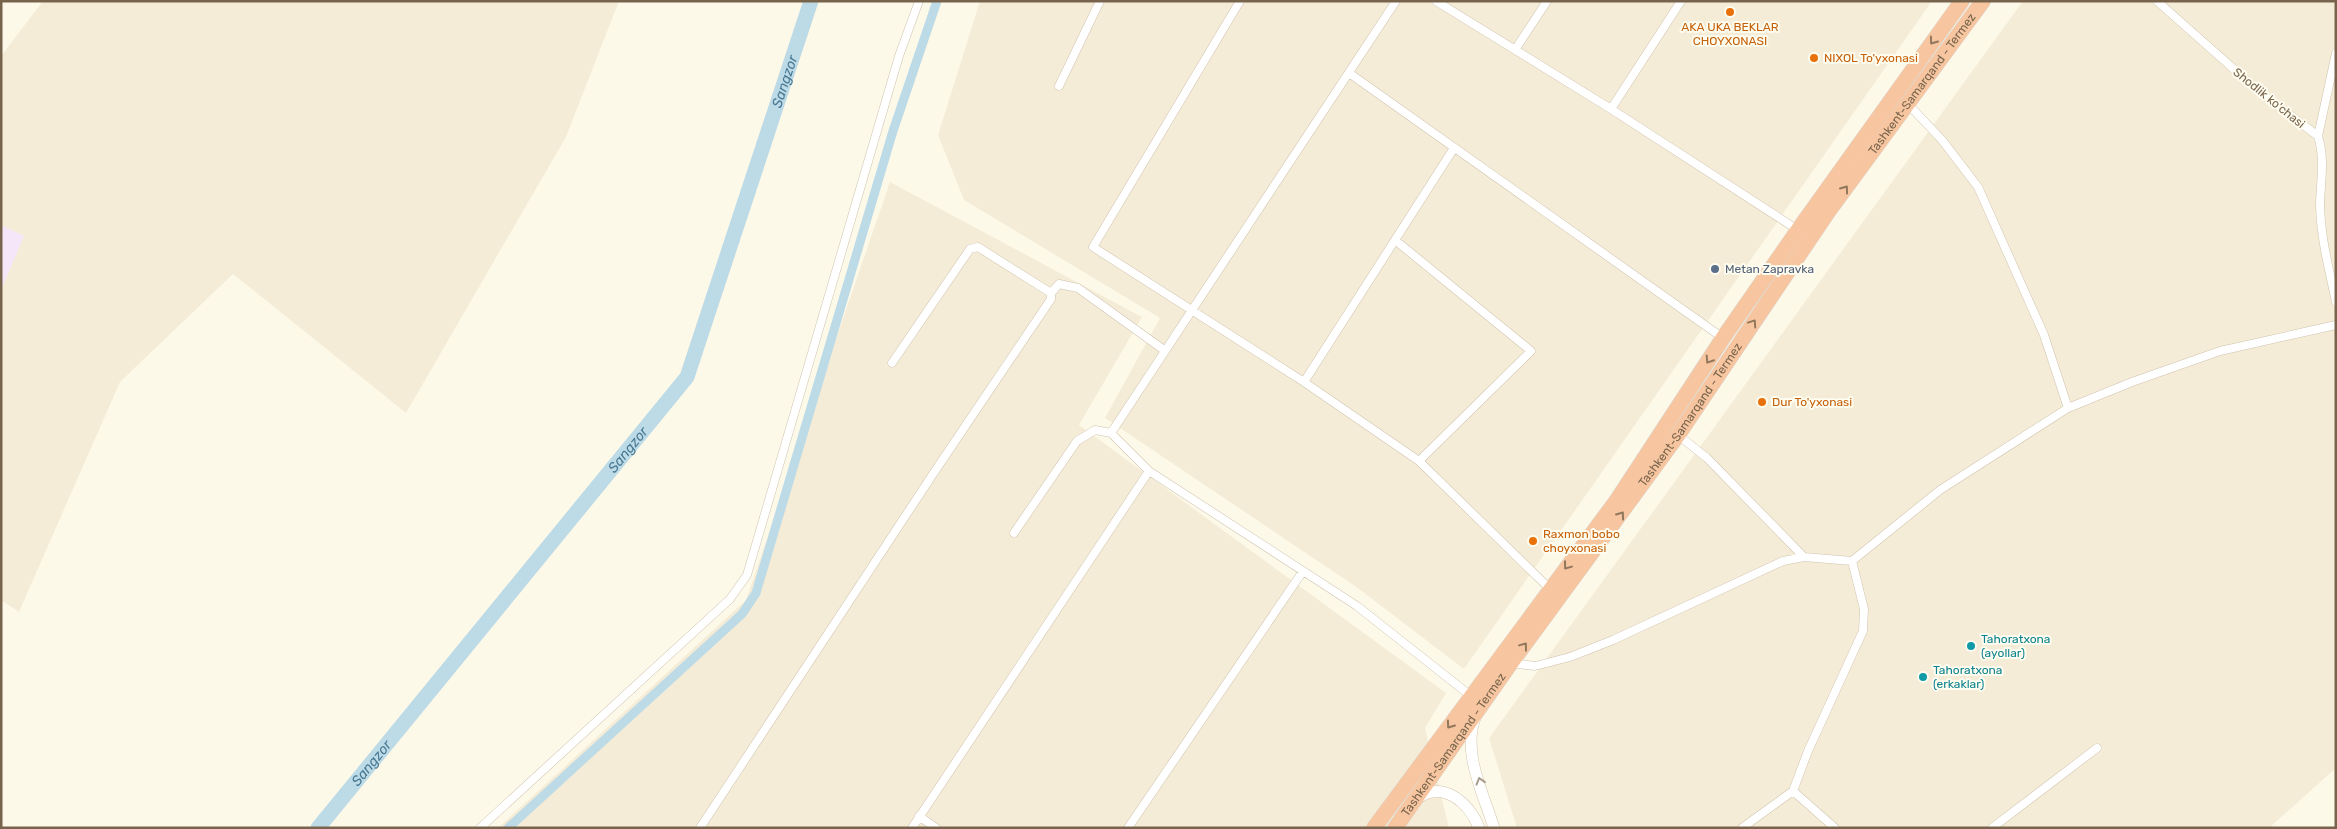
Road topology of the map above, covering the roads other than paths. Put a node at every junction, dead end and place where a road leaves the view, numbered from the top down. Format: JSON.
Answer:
{"nodes":[{"id":1,"x":919,"y":1,"type":"edge"},
{"id":2,"x":1100,"y":1,"type":"edge"},
{"id":3,"x":1240,"y":1,"type":"edge"},
{"id":4,"x":1396,"y":1,"type":"edge"},
{"id":5,"x":1436,"y":1,"type":"edge"},
{"id":6,"x":1547,"y":1,"type":"edge"},
{"id":7,"x":1681,"y":1,"type":"edge"},
{"id":8,"x":1962,"y":1,"type":"edge"},
{"id":9,"x":1984,"y":1,"type":"edge"},
{"id":10,"x":2157,"y":1,"type":"edge"},
{"id":11,"x":1515,"y":50,"type":"junction"},
{"id":12,"x":2336,"y":53,"type":"edge"},
{"id":13,"x":1350,"y":73,"type":"junction"},
{"id":14,"x":1058,"y":86,"type":"dead end"},
{"id":15,"x":1908,"y":103,"type":"junction"},
{"id":16,"x":1611,"y":109,"type":"junction"},
{"id":17,"x":2318,"y":136,"type":"junction"},
{"id":18,"x":1454,"y":148,"type":"junction"},
{"id":19,"x":1798,"y":230,"type":"junction"},
{"id":20,"x":1395,"y":240,"type":"junction"},
{"id":21,"x":1051,"y":293,"type":"junction"},
{"id":22,"x":2336,"y":302,"type":"edge"},
{"id":23,"x":1192,"y":312,"type":"junction"},
{"id":24,"x":2336,"y":325,"type":"edge"},
{"id":25,"x":1724,"y":338,"type":"junction"},
{"id":26,"x":1164,"y":350,"type":"junction"},
{"id":27,"x":892,"y":363,"type":"dead end"},
{"id":28,"x":1304,"y":382,"type":"junction"},
{"id":29,"x":2068,"y":408,"type":"junction"},
{"id":30,"x":1111,"y":433,"type":"junction"},
{"id":31,"x":1678,"y":435,"type":"junction"},
{"id":32,"x":1419,"y":460,"type":"junction"},
{"id":33,"x":1150,"y":471,"type":"junction"},
{"id":34,"x":1014,"y":533,"type":"dead end"},
{"id":35,"x":1804,"y":557,"type":"junction"},
{"id":36,"x":1852,"y":561,"type":"junction"},
{"id":37,"x":1303,"y":571,"type":"junction"},
{"id":38,"x":1550,"y":589,"type":"junction"},
{"id":39,"x":1511,"y":663,"type":"junction"},
{"id":40,"x":1478,"y":698,"type":"junction"},
{"id":41,"x":2097,"y":748,"type":"dead end"},
{"id":42,"x":1793,"y":792,"type":"junction"},
{"id":43,"x":1410,"y":805,"type":"junction"},
{"id":44,"x":919,"y":816,"type":"junction"},
{"id":45,"x":480,"y":828,"type":"edge"},
{"id":46,"x":700,"y":828,"type":"edge"},
{"id":47,"x":912,"y":828,"type":"edge"},
{"id":48,"x":936,"y":828,"type":"edge"},
{"id":49,"x":1128,"y":828,"type":"edge"},
{"id":50,"x":1374,"y":828,"type":"edge"},
{"id":51,"x":1395,"y":828,"type":"edge"},
{"id":52,"x":1479,"y":828,"type":"edge"},
{"id":53,"x":1494,"y":828,"type":"edge"},
{"id":54,"x":1742,"y":828,"type":"edge"},
{"id":55,"x":1836,"y":828,"type":"edge"},
{"id":56,"x":1992,"y":828,"type":"edge"}],
"edges":[{"from":1,"to":45,"type":"street"},
{"from":2,"to":14,"type":"street"},
{"from":3,"to":23,"type":"street"},
{"from":4,"to":13,"type":"street"},
{"from":5,"to":11,"type":"street"},
{"from":6,"to":11,"type":"street"},
{"from":7,"to":16,"type":"street"},
{"from":8,"to":19,"type":"highway","name":"Tashkent-Samarqand - Termez","one_way":true},
{"from":9,"to":15,"type":"highway","name":"Tashkent-Samarqand - Termez"},
{"from":10,"to":17,"type":"street","name":"Shodlik ko'chasi"},
{"from":11,"to":16,"type":"street"},
{"from":12,"to":17,"type":"street","name":"Shodlik ko'chasi"},
{"from":13,"to":18,"type":"street"},
{"from":13,"to":23,"type":"street"},
{"from":15,"to":29,"type":"street"},
{"from":31,"to":15,"type":"highway","name":"Tashkent-Samarqand - Termez","one_way":true},
{"from":16,"to":19,"type":"street"},
{"from":17,"to":22,"type":"street"},
{"from":18,"to":20,"type":"street"},
{"from":18,"to":25,"type":"street"},
{"from":19,"to":25,"type":"highway","name":"Tashkent-Samarqand - Termez"},
{"from":20,"to":28,"type":"street"},
{"from":20,"to":32,"type":"street"},
{"from":21,"to":26,"type":"street"},
{"from":21,"to":27,"type":"street"},
{"from":21,"to":46,"type":"street"},
{"from":23,"to":26,"type":"street"},
{"from":23,"to":28,"type":"street"},
{"from":24,"to":29,"type":"street"},
{"from":25,"to":38,"type":"highway","name":"Tashkent-Samarqand - Termez","one_way":true},
{"from":26,"to":30,"type":"street"},
{"from":28,"to":32,"type":"street"},
{"from":29,"to":36,"type":"street"},
{"from":30,"to":33,"type":"street"},
{"from":30,"to":34,"type":"street"},
{"from":31,"to":35,"type":"street"},
{"from":39,"to":31,"type":"highway","name":"Tashkent-Samarqand - Termez","one_way":true},
{"from":32,"to":38,"type":"street"},
{"from":33,"to":37,"type":"street"},
{"from":33,"to":44,"type":"street"},
{"from":35,"to":36,"type":"street"},
{"from":35,"to":39,"type":"street"},
{"from":36,"to":42,"type":"street"},
{"from":37,"to":40,"type":"street"},
{"from":37,"to":49,"type":"street"},
{"from":38,"to":40,"type":"highway","name":"Tashkent-Samarqand - Termez"},
{"from":39,"to":40,"type":"highway","name":"Tashkent-Samarqand - Termez"},
{"from":40,"to":43,"type":"highway","name":"Tashkent-Samarqand - Termez"},
{"from":40,"to":50,"type":"highway","name":"Tashkent-Samarqand - Termez","one_way":true},
{"from":53,"to":40,"type":"main road","one_way":true},
{"from":41,"to":56,"type":"street"},
{"from":42,"to":54,"type":"street"},
{"from":42,"to":55,"type":"street"},
{"from":43,"to":51,"type":"highway","name":"Tashkent-Samarqand - Termez"},
{"from":43,"to":52,"type":"main road"},
{"from":44,"to":47,"type":"street"},
{"from":44,"to":48,"type":"street"}]}
